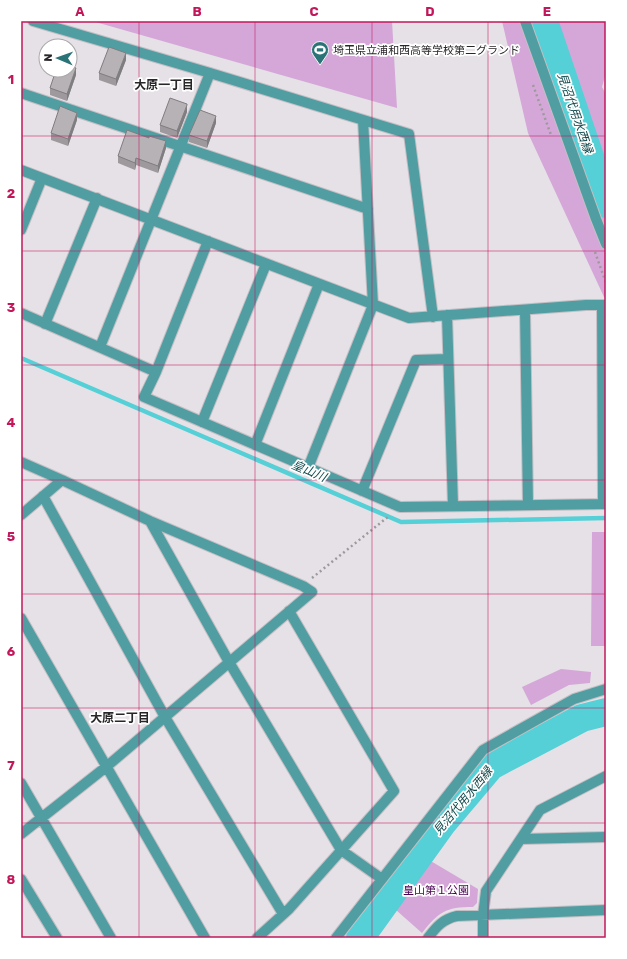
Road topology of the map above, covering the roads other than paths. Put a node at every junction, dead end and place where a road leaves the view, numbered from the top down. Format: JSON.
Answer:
{"nodes":[{"id":1,"x":34,"y":21,"type":"edge"},
{"id":2,"x":525,"y":21,"type":"edge"},
{"id":3,"x":210,"y":73,"type":"junction"},
{"id":4,"x":21,"y":93,"type":"edge"},
{"id":5,"x":364,"y":120,"type":"junction"},
{"id":6,"x":180,"y":147,"type":"junction"},
{"id":7,"x":21,"y":170,"type":"edge"},
{"id":8,"x":42,"y":178,"type":"junction"},
{"id":9,"x":97,"y":198,"type":"junction"},
{"id":10,"x":368,"y":209,"type":"junction"},
{"id":11,"x":151,"y":220,"type":"junction"},
{"id":12,"x":21,"y":230,"type":"edge"},
{"id":13,"x":208,"y":241,"type":"junction"},
{"id":14,"x":606,"y":244,"type":"edge"},
{"id":15,"x":266,"y":264,"type":"junction"},
{"id":16,"x":319,"y":284,"type":"junction"},
{"id":17,"x":373,"y":305,"type":"junction"},
{"id":18,"x":604,"y":305,"type":"edge"},
{"id":19,"x":525,"y":310,"type":"junction"},
{"id":20,"x":21,"y":313,"type":"edge"},
{"id":21,"x":447,"y":315,"type":"junction"},
{"id":22,"x":433,"y":317,"type":"junction"},
{"id":23,"x":45,"y":324,"type":"junction"},
{"id":24,"x":100,"y":347,"type":"junction"},
{"id":25,"x":448,"y":359,"type":"junction"},
{"id":26,"x":156,"y":372,"type":"junction"},
{"id":27,"x":202,"y":422,"type":"junction"},
{"id":28,"x":255,"y":445,"type":"junction"},
{"id":29,"x":21,"y":462,"type":"edge"},
{"id":30,"x":308,"y":468,"type":"junction"},
{"id":31,"x":62,"y":480,"type":"junction"},
{"id":32,"x":362,"y":491,"type":"junction"},
{"id":33,"x":43,"y":496,"type":"junction"},
{"id":34,"x":605,"y":504,"type":"edge"},
{"id":35,"x":528,"y":505,"type":"junction"},
{"id":36,"x":452,"y":506,"type":"junction"},
{"id":37,"x":21,"y":515,"type":"edge"},
{"id":38,"x":150,"y":522,"type":"junction"},
{"id":39,"x":289,"y":611,"type":"junction"},
{"id":40,"x":21,"y":618,"type":"edge"},
{"id":41,"x":229,"y":662,"type":"junction"},
{"id":42,"x":606,"y":689,"type":"edge"},
{"id":43,"x":165,"y":717,"type":"junction"},
{"id":44,"x":106,"y":767,"type":"junction"},
{"id":45,"x":606,"y":776,"type":"edge"},
{"id":46,"x":21,"y":783,"type":"edge"},
{"id":47,"x":41,"y":819,"type":"junction"},
{"id":48,"x":21,"y":834,"type":"edge"},
{"id":49,"x":606,"y":837,"type":"edge"},
{"id":50,"x":521,"y":839,"type":"junction"},
{"id":51,"x":341,"y":850,"type":"junction"},
{"id":52,"x":21,"y":879,"type":"edge"},
{"id":53,"x":382,"y":879,"type":"junction"},
{"id":54,"x":606,"y":910,"type":"edge"},
{"id":55,"x":283,"y":914,"type":"junction"},
{"id":56,"x":483,"y":915,"type":"junction"},
{"id":57,"x":57,"y":938,"type":"edge"},
{"id":58,"x":111,"y":938,"type":"edge"},
{"id":59,"x":205,"y":938,"type":"edge"},
{"id":60,"x":257,"y":938,"type":"edge"},
{"id":61,"x":336,"y":938,"type":"edge"},
{"id":62,"x":428,"y":938,"type":"edge"},
{"id":63,"x":482,"y":938,"type":"edge"}],
"edges":[{"from":1,"to":3,"type":"street"},
{"from":2,"to":14,"type":"street"},
{"from":3,"to":5,"type":"street"},
{"from":3,"to":6,"type":"street"},
{"from":4,"to":6,"type":"street"},
{"from":5,"to":10,"type":"street"},
{"from":5,"to":22,"type":"street"},
{"from":6,"to":10,"type":"street"},
{"from":6,"to":11,"type":"street"},
{"from":7,"to":8,"type":"street"},
{"from":8,"to":9,"type":"street"},
{"from":8,"to":12,"type":"street"},
{"from":9,"to":11,"type":"street"},
{"from":9,"to":23,"type":"street"},
{"from":10,"to":17,"type":"street"},
{"from":11,"to":13,"type":"street"},
{"from":11,"to":24,"type":"street"},
{"from":13,"to":15,"type":"street"},
{"from":13,"to":26,"type":"street"},
{"from":15,"to":16,"type":"street"},
{"from":15,"to":27,"type":"street"},
{"from":16,"to":17,"type":"street"},
{"from":16,"to":28,"type":"street"},
{"from":17,"to":22,"type":"street"},
{"from":17,"to":30,"type":"street"},
{"from":18,"to":19,"type":"street"},
{"from":18,"to":34,"type":"street"},
{"from":19,"to":21,"type":"street"},
{"from":19,"to":35,"type":"street"},
{"from":20,"to":23,"type":"street"},
{"from":21,"to":22,"type":"street"},
{"from":21,"to":25,"type":"street"},
{"from":23,"to":24,"type":"street"},
{"from":24,"to":26,"type":"street"},
{"from":25,"to":32,"type":"street"},
{"from":25,"to":36,"type":"street"},
{"from":26,"to":27,"type":"street"},
{"from":27,"to":28,"type":"street"},
{"from":28,"to":30,"type":"street"},
{"from":29,"to":31,"type":"street"},
{"from":30,"to":32,"type":"street"},
{"from":31,"to":33,"type":"street"},
{"from":31,"to":38,"type":"street"},
{"from":32,"to":36,"type":"street"},
{"from":33,"to":37,"type":"street"},
{"from":33,"to":43,"type":"street"},
{"from":34,"to":35,"type":"street"},
{"from":35,"to":36,"type":"street"},
{"from":38,"to":39,"type":"street"},
{"from":38,"to":41,"type":"street"},
{"from":39,"to":41,"type":"street"},
{"from":39,"to":51,"type":"street"},
{"from":40,"to":44,"type":"street"},
{"from":41,"to":43,"type":"street"},
{"from":41,"to":51,"type":"street"},
{"from":42,"to":53,"type":"street"},
{"from":43,"to":44,"type":"street"},
{"from":43,"to":55,"type":"street"},
{"from":44,"to":47,"type":"street"},
{"from":44,"to":59,"type":"street"},
{"from":45,"to":50,"type":"street"},
{"from":46,"to":47,"type":"street"},
{"from":47,"to":48,"type":"street"},
{"from":47,"to":58,"type":"street"},
{"from":49,"to":50,"type":"street"},
{"from":50,"to":56,"type":"street"},
{"from":51,"to":53,"type":"street"},
{"from":51,"to":55,"type":"street"},
{"from":52,"to":57,"type":"street"},
{"from":53,"to":61,"type":"street"},
{"from":54,"to":56,"type":"street"},
{"from":55,"to":60,"type":"street"},
{"from":56,"to":62,"type":"street"},
{"from":56,"to":63,"type":"street"}]}
